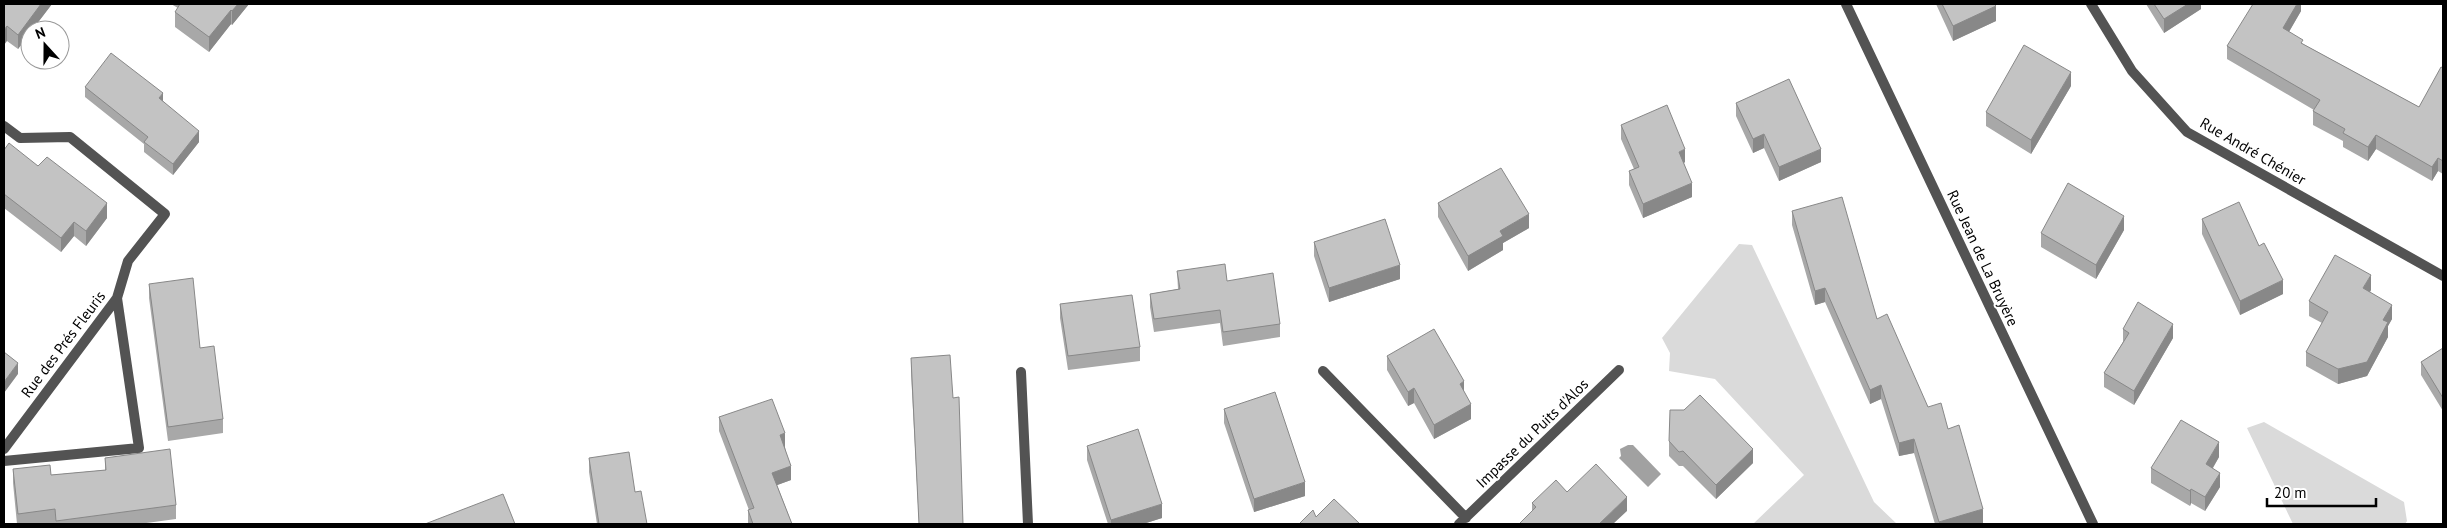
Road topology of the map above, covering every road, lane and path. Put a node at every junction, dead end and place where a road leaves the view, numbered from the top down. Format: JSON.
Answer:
{"nodes":[{"id":1,"x":1846,"y":4,"type":"edge"},
{"id":2,"x":2091,"y":4,"type":"edge"},
{"id":3,"x":4,"y":126,"type":"edge"},
{"id":4,"x":2443,"y":276,"type":"edge"},
{"id":5,"x":117,"y":298,"type":"junction"},
{"id":6,"x":1619,"y":370,"type":"dead end"},
{"id":7,"x":1323,"y":371,"type":"dead end"},
{"id":8,"x":1021,"y":372,"type":"dead end"},
{"id":9,"x":4,"y":448,"type":"edge"},
{"id":10,"x":4,"y":461,"type":"edge"},
{"id":11,"x":1462,"y":521,"type":"edge"},
{"id":12,"x":1028,"y":524,"type":"edge"},
{"id":13,"x":2093,"y":524,"type":"edge"}],
"edges":[{"from":1,"to":13,"type":"street","name":"Rue Jean de La Bruyère"},
{"from":2,"to":4,"type":"street","name":"Rue André Chénier"},
{"from":3,"to":5,"type":"street","name":"Rue des Prés Fleuris"},
{"from":5,"to":9,"type":"street","name":"Rue des Prés Fleuris"},
{"from":5,"to":10,"type":"street"},
{"from":6,"to":11,"type":"street","name":"Impasse du Puits d'Alos"},
{"from":7,"to":11,"type":"street","name":"Impasse du Puits d'Alos"},
{"from":8,"to":12,"type":"street"}]}
